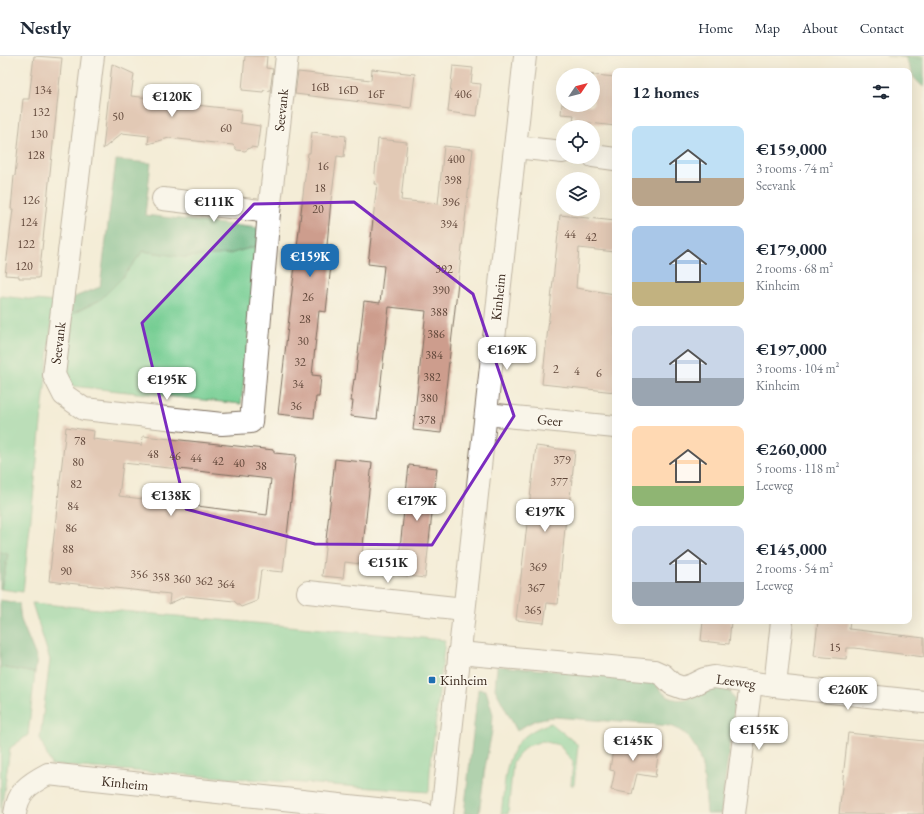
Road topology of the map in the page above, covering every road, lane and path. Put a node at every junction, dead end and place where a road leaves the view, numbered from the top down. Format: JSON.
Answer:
{"nodes":[{"id":1,"x":93,"y":56,"type":"edge"},
{"id":2,"x":287,"y":56,"type":"edge"},
{"id":3,"x":525,"y":56,"type":"edge"},
{"id":4,"x":515,"y":146,"type":"junction"},
{"id":5,"x":556,"y":151,"type":"edge"},
{"id":6,"x":600,"y":157,"type":"edge"},
{"id":7,"x":612,"y":159,"type":"edge"},
{"id":8,"x":163,"y":199,"type":"dead end"},
{"id":9,"x":269,"y":212,"type":"junction"},
{"id":10,"x":486,"y":414,"type":"junction"},
{"id":11,"x":612,"y":427,"type":"edge"},
{"id":12,"x":308,"y":592,"type":"dead end"},
{"id":13,"x":464,"y":609,"type":"junction"},
{"id":14,"x":782,"y":624,"type":"edge"},
{"id":15,"x":459,"y":653,"type":"junction"},
{"id":16,"x":751,"y":683,"type":"junction"},
{"id":17,"x":775,"y":686,"type":"junction"},
{"id":18,"x":924,"y":702,"type":"edge"},
{"id":19,"x":15,"y":814,"type":"edge"},
{"id":20,"x":424,"y":814,"type":"edge"},
{"id":21,"x":442,"y":814,"type":"edge"},
{"id":22,"x":734,"y":814,"type":"edge"}],
"edges":[{"from":1,"to":9,"type":"street","name":"Seevank"},
{"from":2,"to":9,"type":"street","name":"Seevank"},
{"from":3,"to":4,"type":"street","name":"Kinheim"},
{"from":4,"to":5,"type":"street"},
{"from":4,"to":10,"type":"street","name":"Kinheim"},
{"from":6,"to":7,"type":"street"},
{"from":8,"to":9,"type":"street"},
{"from":10,"to":11,"type":"street","name":"Geer"},
{"from":10,"to":13,"type":"street","name":"Kinheim"},
{"from":12,"to":13,"type":"street"},
{"from":13,"to":15,"type":"street","name":"Kinheim"},
{"from":14,"to":17,"type":"street"},
{"from":15,"to":16,"type":"street","name":"Leeweg"},
{"from":15,"to":21,"type":"street","name":"Kinheim"},
{"from":16,"to":17,"type":"street","name":"Leeweg"},
{"from":16,"to":22,"type":"street"},
{"from":17,"to":18,"type":"street","name":"Leeweg"},
{"from":19,"to":20,"type":"street","name":"Kinheim"}]}
